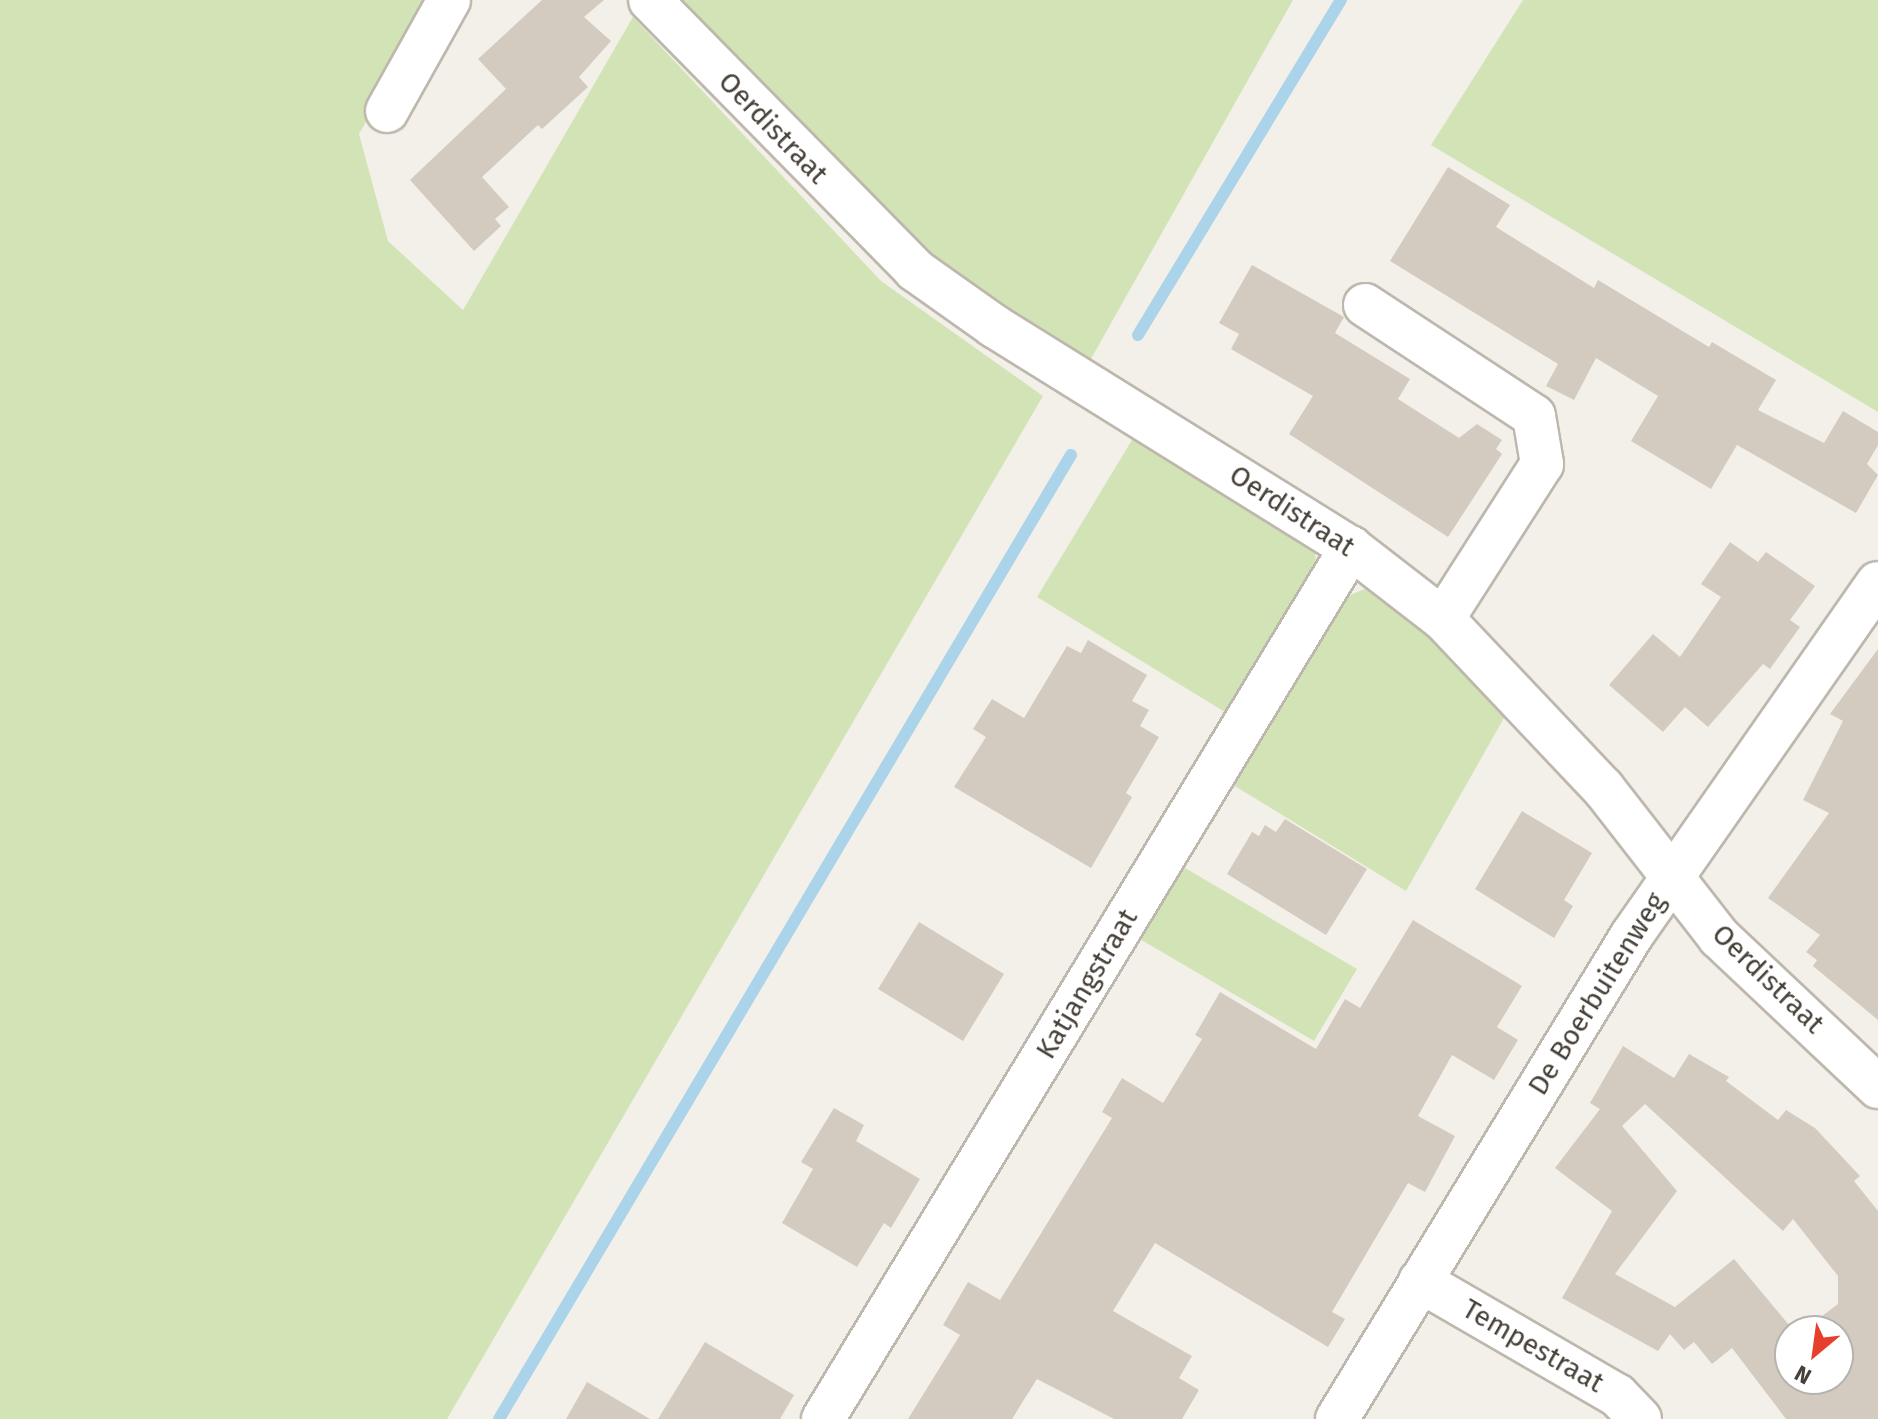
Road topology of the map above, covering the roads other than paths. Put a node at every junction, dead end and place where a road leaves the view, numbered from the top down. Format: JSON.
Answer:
{"nodes":[{"id":1,"x":449,"y":0,"type":"edge"},
{"id":2,"x":650,"y":0,"type":"edge"},
{"id":3,"x":387,"y":111,"type":"dead end"},
{"id":4,"x":1365,"y":305,"type":"dead end"},
{"id":5,"x":1351,"y":548,"type":"junction"},
{"id":6,"x":1878,"y":583,"type":"edge"},
{"id":7,"x":1443,"y":619,"type":"junction"},
{"id":8,"x":1673,"y":874,"type":"junction"},
{"id":9,"x":1878,"y":1087,"type":"edge"},
{"id":10,"x":1420,"y":1281,"type":"junction"},
{"id":11,"x":823,"y":1419,"type":"edge"},
{"id":12,"x":1337,"y":1419,"type":"edge"},
{"id":13,"x":1640,"y":1419,"type":"edge"}],
"edges":[{"from":1,"to":3,"type":"street"},
{"from":2,"to":5,"type":"street","name":"Oerdistraat"},
{"from":4,"to":7,"type":"street"},
{"from":5,"to":7,"type":"street","name":"Oerdistraat"},
{"from":5,"to":11,"type":"street","name":"Katjangstraat"},
{"from":6,"to":8,"type":"street","name":"De Boerbuitenweg"},
{"from":7,"to":8,"type":"street","name":"Oerdistraat"},
{"from":8,"to":9,"type":"street","name":"Oerdistraat"},
{"from":8,"to":10,"type":"street","name":"De Boerbuitenweg"},
{"from":10,"to":12,"type":"street","name":"De Boerbuitenweg"},
{"from":10,"to":13,"type":"street","name":"Tempestraat"}]}
